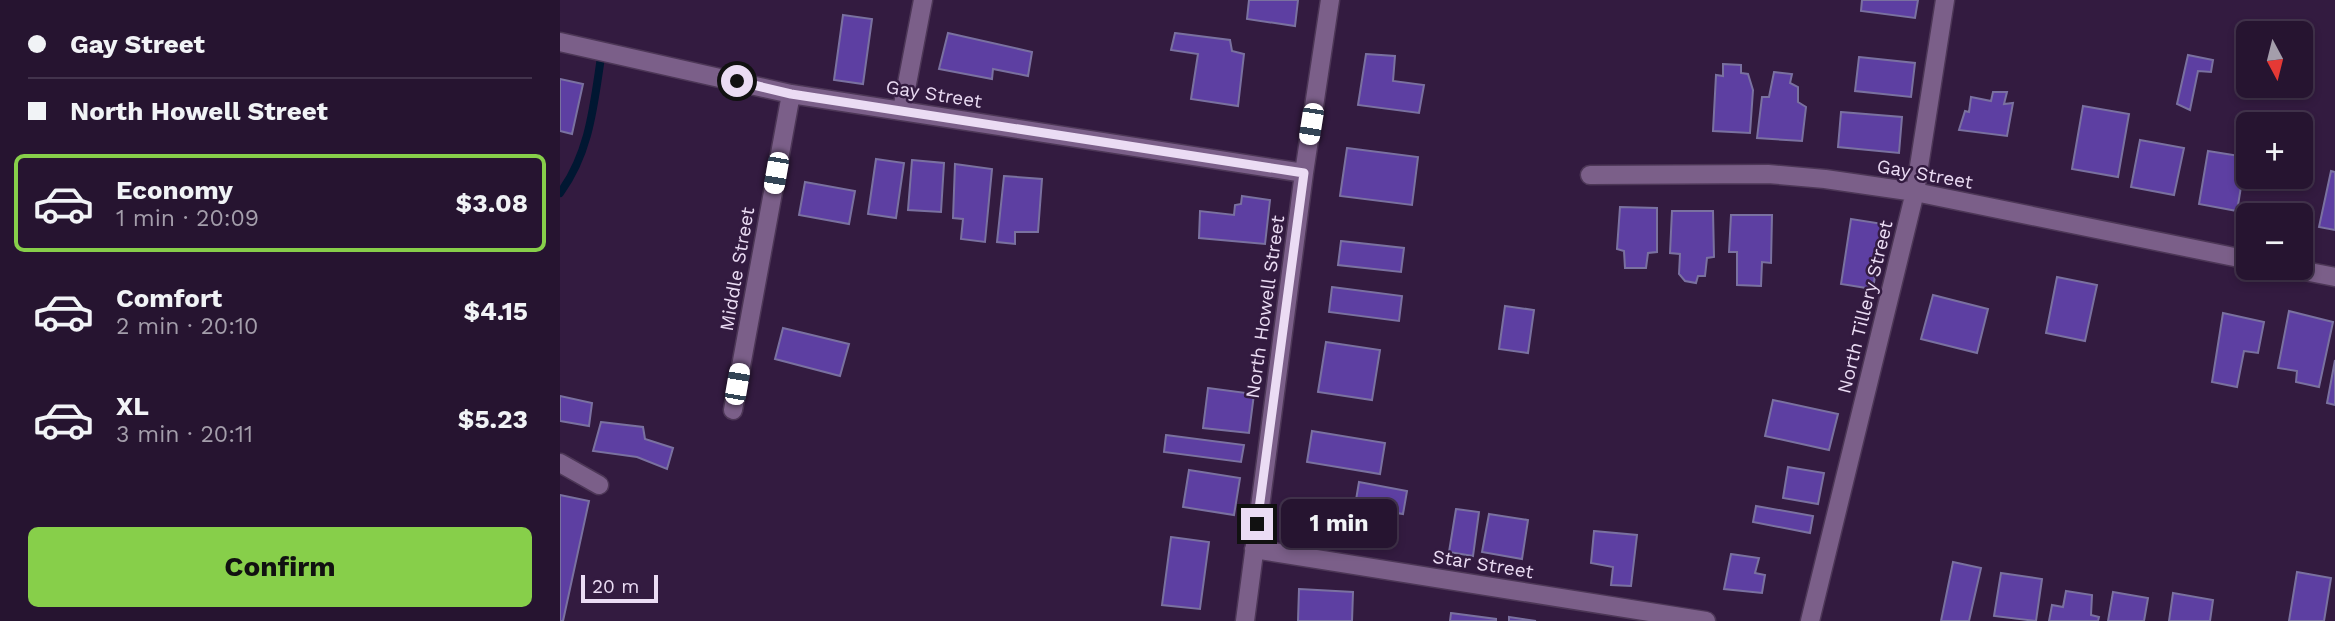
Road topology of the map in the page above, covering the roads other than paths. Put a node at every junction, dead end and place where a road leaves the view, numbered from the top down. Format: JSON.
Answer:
{"nodes":[{"id":1,"x":923,"y":0,"type":"edge"},
{"id":2,"x":1330,"y":0,"type":"edge"},
{"id":3,"x":1945,"y":0,"type":"edge"},
{"id":4,"x":560,"y":42,"type":"edge"},
{"id":5,"x":791,"y":94,"type":"junction"},
{"id":6,"x":902,"y":110,"type":"junction"},
{"id":7,"x":1304,"y":173,"type":"junction"},
{"id":8,"x":1590,"y":175,"type":"dead end"},
{"id":9,"x":1915,"y":192,"type":"junction"},
{"id":10,"x":2236,"y":257,"type":"edge"},
{"id":11,"x":2313,"y":273,"type":"edge"},
{"id":12,"x":2335,"y":277,"type":"edge"},
{"id":13,"x":733,"y":410,"type":"dead end"},
{"id":14,"x":560,"y":463,"type":"edge"},
{"id":15,"x":599,"y":485,"type":"dead end"},
{"id":16,"x":1254,"y":549,"type":"junction"},
{"id":17,"x":1245,"y":621,"type":"edge"},
{"id":18,"x":1706,"y":621,"type":"edge"},
{"id":19,"x":1810,"y":621,"type":"edge"}],
"edges":[{"from":1,"to":6,"type":"street"},
{"from":2,"to":7,"type":"street","name":"North Howell Street"},
{"from":3,"to":9,"type":"street","name":"North Tillery Street"},
{"from":4,"to":5,"type":"street","name":"Gay Street"},
{"from":5,"to":6,"type":"street","name":"Gay Street"},
{"from":5,"to":13,"type":"street","name":"Middle Street"},
{"from":6,"to":7,"type":"street","name":"Gay Street"},
{"from":7,"to":16,"type":"street","name":"North Howell Street"},
{"from":8,"to":9,"type":"street","name":"Gay Street"},
{"from":9,"to":10,"type":"street","name":"Gay Street"},
{"from":9,"to":19,"type":"street","name":"North Tillery Street"},
{"from":11,"to":12,"type":"street"},
{"from":14,"to":15,"type":"street"},
{"from":16,"to":17,"type":"street","name":"North Howell Street"},
{"from":16,"to":18,"type":"street","name":"Star Street"}]}
